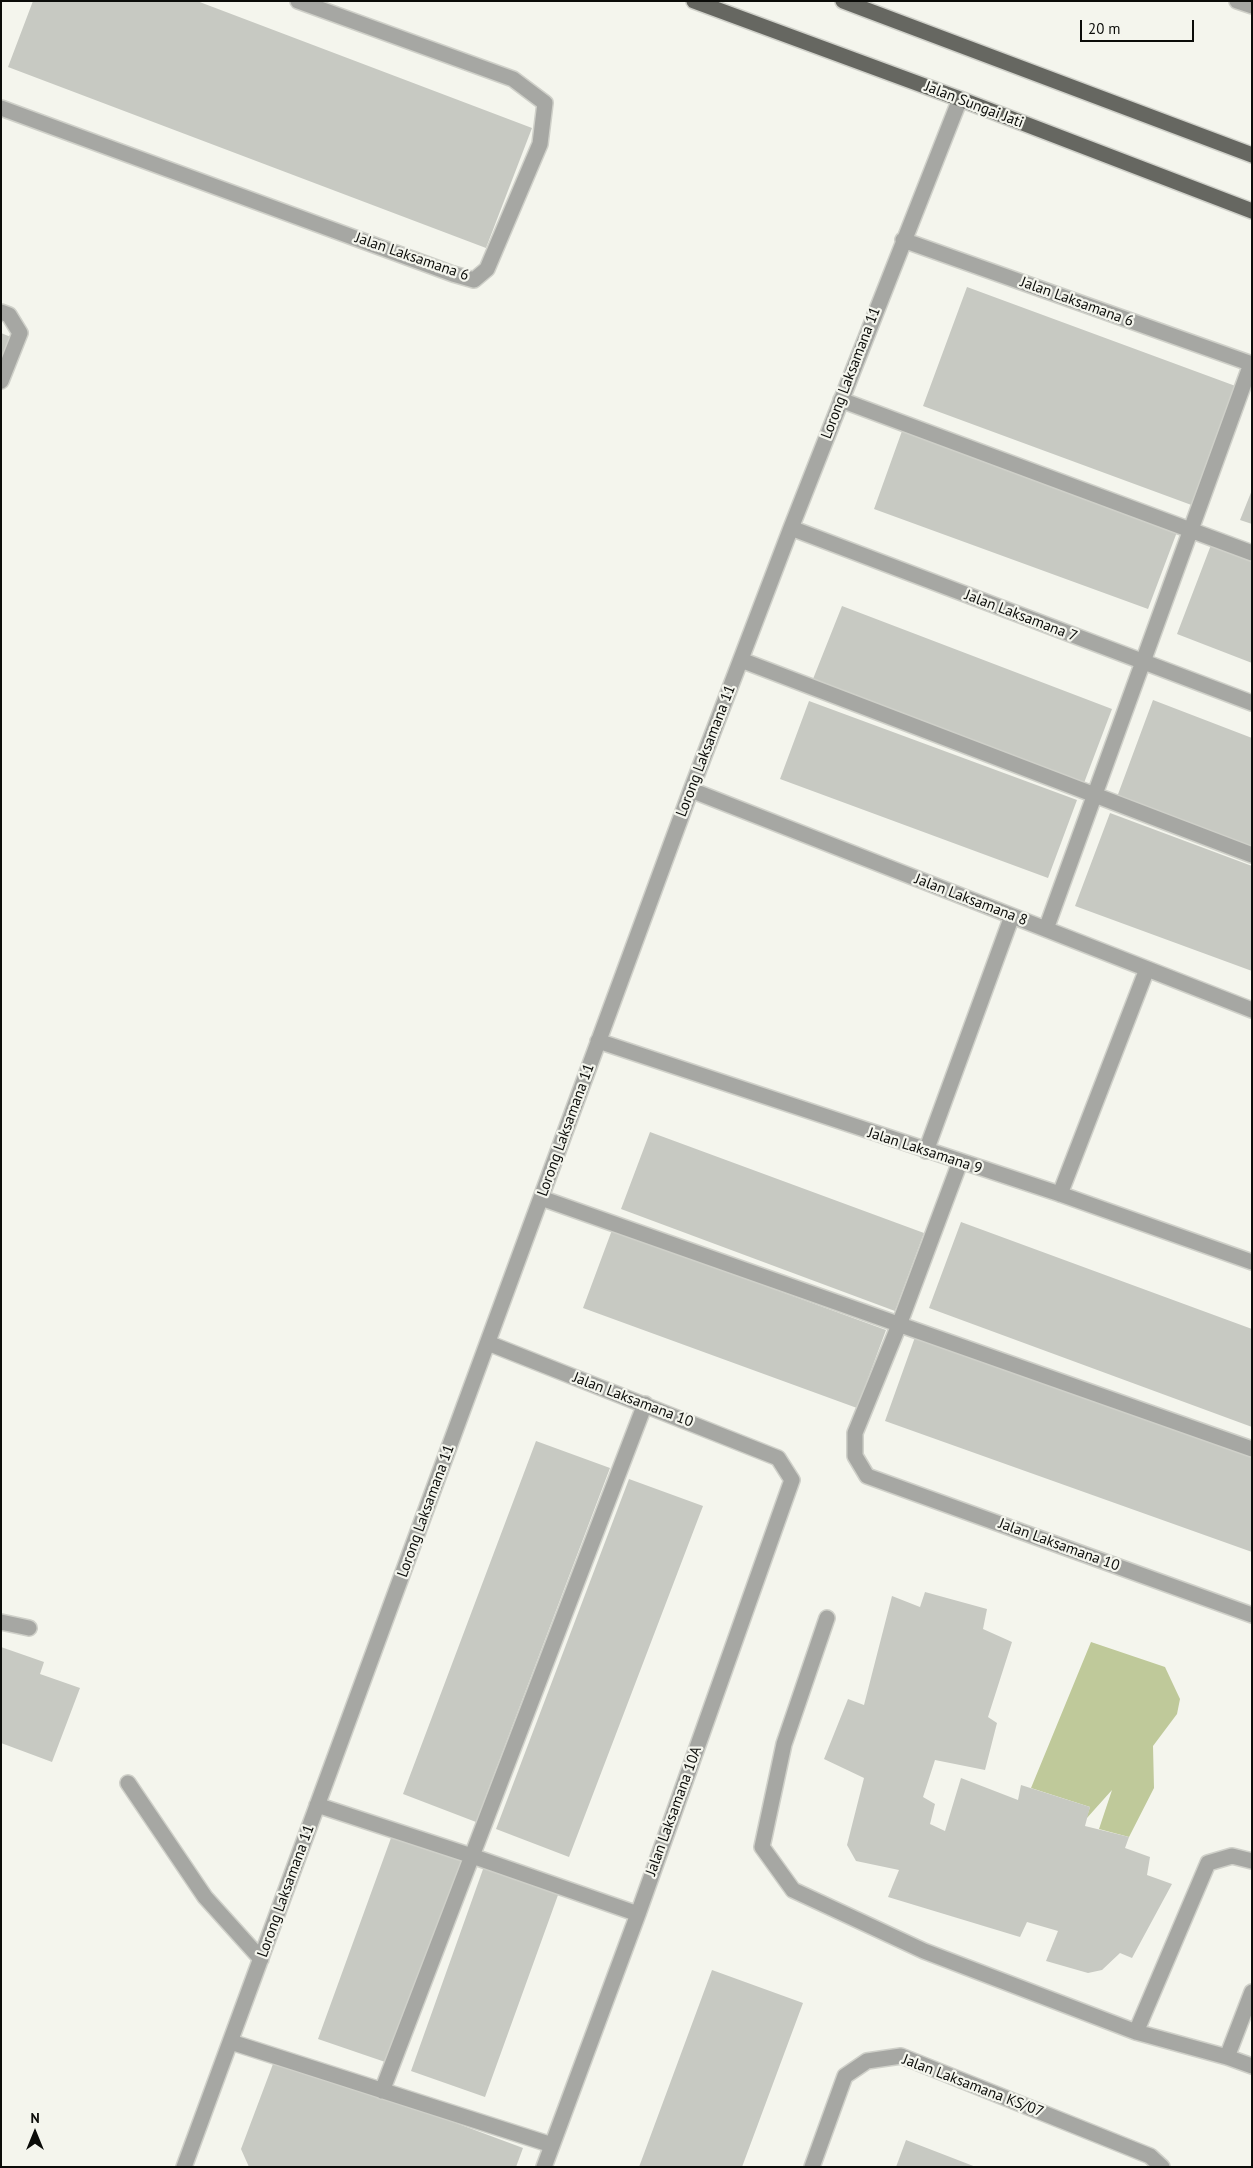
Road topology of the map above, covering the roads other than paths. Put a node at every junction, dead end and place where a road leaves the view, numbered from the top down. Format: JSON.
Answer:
{"nodes":[{"id":1,"x":298,"y":1,"type":"edge"},
{"id":2,"x":694,"y":1,"type":"edge"},
{"id":3,"x":843,"y":1,"type":"edge"},
{"id":4,"x":1237,"y":1,"type":"edge"},
{"id":5,"x":867,"y":5,"type":"edge"},
{"id":6,"x":1252,"y":6,"type":"edge"},
{"id":7,"x":960,"y":99,"type":"junction"},
{"id":8,"x":1,"y":108,"type":"edge"},
{"id":9,"x":1252,"y":155,"type":"edge"},
{"id":10,"x":1252,"y":211,"type":"edge"},
{"id":11,"x":903,"y":240,"type":"junction"},
{"id":12,"x":1,"y":312,"type":"edge"},
{"id":13,"x":1251,"y":364,"type":"edge"},
{"id":14,"x":1,"y":381,"type":"edge"},
{"id":15,"x":841,"y":400,"type":"junction"},
{"id":16,"x":790,"y":528,"type":"junction"},
{"id":17,"x":1190,"y":530,"type":"junction"},
{"id":18,"x":1252,"y":553,"type":"edge"},
{"id":19,"x":741,"y":660,"type":"junction"},
{"id":20,"x":1143,"y":662,"type":"junction"},
{"id":21,"x":1252,"y":703,"type":"edge"},
{"id":22,"x":691,"y":790,"type":"junction"},
{"id":23,"x":1094,"y":795,"type":"junction"},
{"id":24,"x":1252,"y":855,"type":"edge"},
{"id":25,"x":1012,"y":916,"type":"junction"},
{"id":26,"x":1046,"y":929,"type":"junction"},
{"id":27,"x":1147,"y":969,"type":"junction"},
{"id":28,"x":1252,"y":1010,"type":"edge"},
{"id":29,"x":598,"y":1041,"type":"junction"},
{"id":30,"x":926,"y":1151,"type":"junction"},
{"id":31,"x":960,"y":1162,"type":"junction"},
{"id":32,"x":1060,"y":1194,"type":"junction"},
{"id":33,"x":541,"y":1198,"type":"junction"},
{"id":34,"x":1252,"y":1262,"type":"edge"},
{"id":35,"x":899,"y":1325,"type":"junction"},
{"id":36,"x":488,"y":1344,"type":"junction"},
{"id":37,"x":644,"y":1404,"type":"junction"},
{"id":38,"x":1252,"y":1449,"type":"edge"},
{"id":39,"x":778,"y":1458,"type":"joint"},
{"id":40,"x":1252,"y":1615,"type":"edge"},
{"id":41,"x":826,"y":1618,"type":"dead end"},
{"id":42,"x":1,"y":1622,"type":"edge"},
{"id":43,"x":29,"y":1628,"type":"dead end"},
{"id":44,"x":128,"y":1783,"type":"dead end"},
{"id":45,"x":317,"y":1806,"type":"junction"},
{"id":46,"x":472,"y":1856,"type":"junction"},
{"id":47,"x":1252,"y":1861,"type":"edge"},
{"id":48,"x":638,"y":1914,"type":"junction"},
{"id":49,"x":261,"y":1960,"type":"junction"},
{"id":50,"x":1252,"y":1992,"type":"edge"},
{"id":51,"x":1136,"y":2032,"type":"junction"},
{"id":52,"x":231,"y":2042,"type":"junction"},
{"id":53,"x":1227,"y":2057,"type":"junction"},
{"id":54,"x":1252,"y":2066,"type":"edge"},
{"id":55,"x":382,"y":2091,"type":"junction"},
{"id":56,"x":552,"y":2145,"type":"junction"},
{"id":57,"x":184,"y":2167,"type":"edge"},
{"id":58,"x":544,"y":2167,"type":"edge"},
{"id":59,"x":812,"y":2167,"type":"edge"},
{"id":60,"x":1162,"y":2167,"type":"edge"}],
"edges":[{"from":1,"to":8,"type":"street","name":"Jalan Laksamana 6"},
{"from":2,"to":7,"type":"main road","name":"Jalan Sungai Jati"},
{"from":3,"to":5,"type":"main road"},
{"from":4,"to":6,"type":"street"},
{"from":5,"to":9,"type":"main road"},
{"from":7,"to":10,"type":"main road","name":"Jalan Sungai Jati"},
{"from":7,"to":11,"type":"street","name":"Lorong Laksamana 11"},
{"from":11,"to":13,"type":"street","name":"Jalan Laksamana 6"},
{"from":11,"to":15,"type":"street","name":"Lorong Laksamana 11"},
{"from":12,"to":14,"type":"street"},
{"from":13,"to":17,"type":"street"},
{"from":15,"to":16,"type":"street","name":"Lorong Laksamana 11"},
{"from":15,"to":17,"type":"street"},
{"from":16,"to":19,"type":"street","name":"Lorong Laksamana 11"},
{"from":16,"to":20,"type":"street","name":"Jalan Laksamana 7"},
{"from":17,"to":18,"type":"street"},
{"from":17,"to":20,"type":"street"},
{"from":19,"to":22,"type":"street","name":"Lorong Laksamana 11"},
{"from":19,"to":23,"type":"street"},
{"from":20,"to":21,"type":"street","name":"Jalan Laksamana 7"},
{"from":20,"to":23,"type":"street"},
{"from":22,"to":25,"type":"street","name":"Jalan Laksamana 8"},
{"from":22,"to":29,"type":"street","name":"Lorong Laksamana 11"},
{"from":23,"to":24,"type":"street"},
{"from":23,"to":26,"type":"street"},
{"from":25,"to":26,"type":"street","name":"Jalan Laksamana 8"},
{"from":25,"to":30,"type":"street"},
{"from":26,"to":27,"type":"street","name":"Jalan Laksamana 8"},
{"from":27,"to":28,"type":"street","name":"Jalan Laksamana 8"},
{"from":27,"to":32,"type":"street"},
{"from":29,"to":30,"type":"street","name":"Jalan Laksamana 9"},
{"from":29,"to":33,"type":"street","name":"Lorong Laksamana 11"},
{"from":30,"to":31,"type":"street","name":"Jalan Laksamana 9"},
{"from":31,"to":32,"type":"street","name":"Jalan Laksamana 9"},
{"from":31,"to":35,"type":"street"},
{"from":32,"to":34,"type":"street","name":"Jalan Laksamana 9"},
{"from":33,"to":35,"type":"street"},
{"from":33,"to":36,"type":"street","name":"Lorong Laksamana 11"},
{"from":35,"to":38,"type":"street"},
{"from":35,"to":40,"type":"street","name":"Jalan Laksamana 10"},
{"from":36,"to":37,"type":"street","name":"Jalan Laksamana 10"},
{"from":36,"to":45,"type":"street","name":"Lorong Laksamana 11"},
{"from":37,"to":39,"type":"street","name":"Jalan Laksamana 10"},
{"from":37,"to":46,"type":"street"},
{"from":39,"to":48,"type":"street","name":"Jalan Laksamana 10A"},
{"from":41,"to":51,"type":"street"},
{"from":42,"to":43,"type":"street"},
{"from":44,"to":49,"type":"street"},
{"from":45,"to":46,"type":"street"},
{"from":45,"to":49,"type":"street","name":"Lorong Laksamana 11"},
{"from":46,"to":48,"type":"street"},
{"from":46,"to":55,"type":"street"},
{"from":47,"to":51,"type":"street"},
{"from":48,"to":56,"type":"street","name":"Jalan Laksamana 10A"},
{"from":49,"to":52,"type":"street","name":"Lorong Laksamana 11"},
{"from":50,"to":53,"type":"street"},
{"from":51,"to":53,"type":"street"},
{"from":52,"to":55,"type":"street"},
{"from":52,"to":57,"type":"street","name":"Lorong Laksamana 11"},
{"from":53,"to":54,"type":"street"},
{"from":55,"to":56,"type":"street"},
{"from":56,"to":58,"type":"street","name":"Jalan Laksamana 10A"},
{"from":59,"to":60,"type":"street","name":"Jalan Laksamana KS/07"}]}
